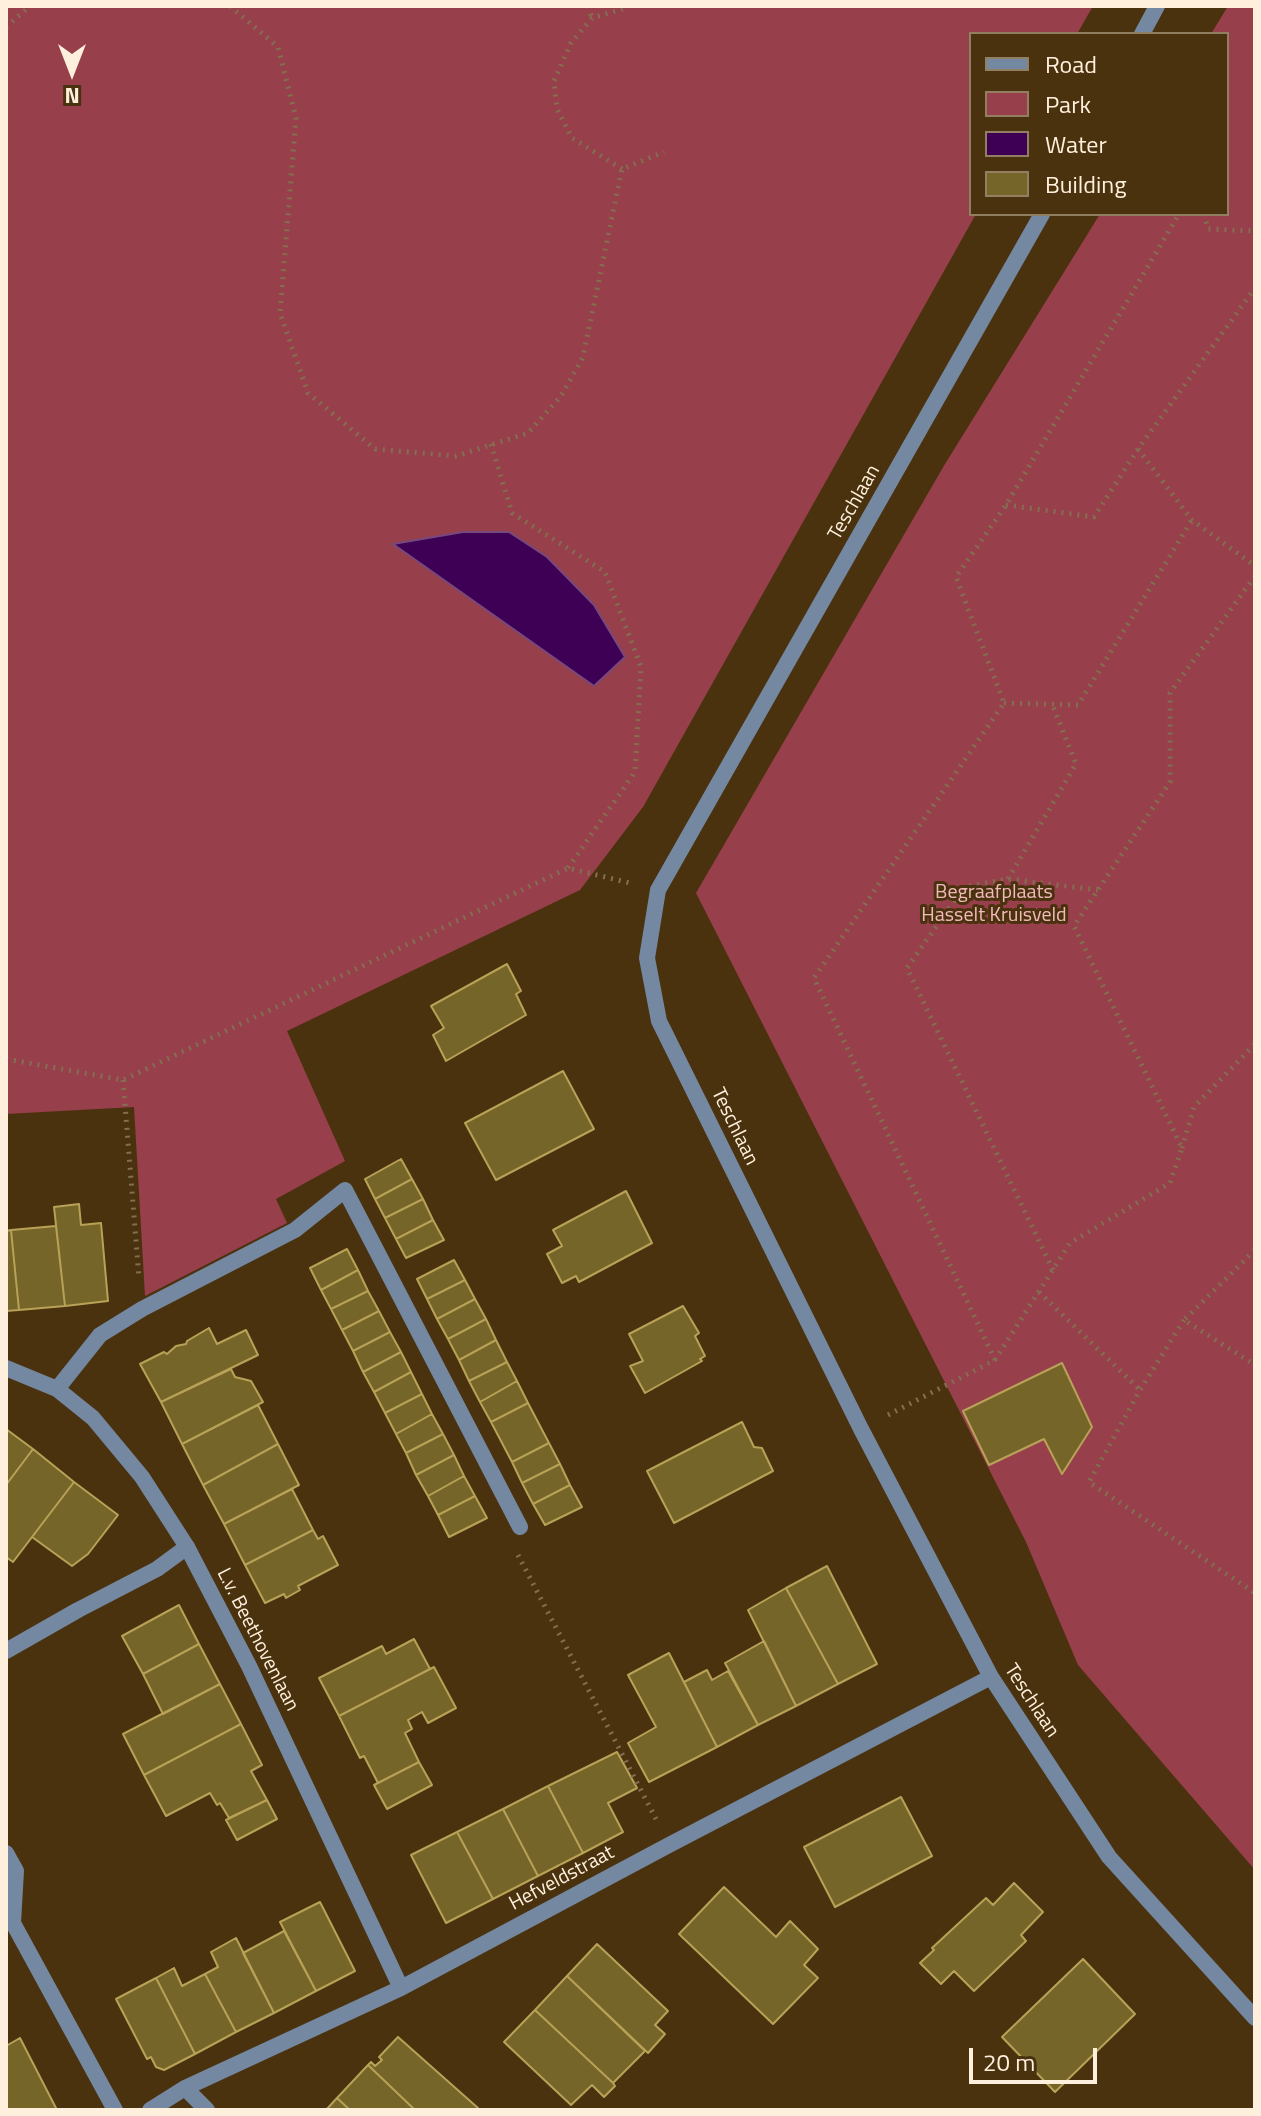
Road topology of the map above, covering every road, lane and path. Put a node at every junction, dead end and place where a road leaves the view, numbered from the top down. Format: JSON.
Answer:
{"nodes":[{"id":1,"x":30,"y":6,"type":"edge"},
{"id":2,"x":230,"y":6,"type":"edge"},
{"id":3,"x":588,"y":6,"type":"edge"},
{"id":4,"x":1157,"y":6,"type":"edge"},
{"id":5,"x":629,"y":7,"type":"edge"},
{"id":6,"x":592,"y":18,"type":"junction"},
{"id":7,"x":6,"y":27,"type":"edge"},
{"id":8,"x":1143,"y":32,"type":"edge"},
{"id":9,"x":664,"y":152,"type":"dead end"},
{"id":10,"x":622,"y":169,"type":"junction"},
{"id":11,"x":1041,"y":216,"type":"edge"},
{"id":12,"x":1178,"y":216,"type":"edge"},
{"id":13,"x":1205,"y":216,"type":"edge"},
{"id":14,"x":1255,"y":231,"type":"edge"},
{"id":15,"x":1255,"y":288,"type":"edge"},
{"id":16,"x":491,"y":444,"type":"junction"},
{"id":17,"x":1138,"y":449,"type":"junction"},
{"id":18,"x":1006,"y":505,"type":"junction"},
{"id":19,"x":1192,"y":520,"type":"junction"},
{"id":20,"x":1255,"y":566,"type":"edge"},
{"id":21,"x":1255,"y":576,"type":"edge"},
{"id":22,"x":1004,"y":703,"type":"junction"},
{"id":23,"x":1052,"y":704,"type":"junction"},
{"id":24,"x":568,"y":868,"type":"junction"},
{"id":25,"x":1008,"y":879,"type":"junction"},
{"id":26,"x":658,"y":890,"type":"junction"},
{"id":27,"x":1098,"y":890,"type":"junction"},
{"id":28,"x":1255,"y":1044,"type":"edge"},
{"id":29,"x":6,"y":1059,"type":"edge"},
{"id":30,"x":123,"y":1080,"type":"junction"},
{"id":31,"x":1182,"y":1148,"type":"junction"},
{"id":32,"x":1255,"y":1250,"type":"edge"},
{"id":33,"x":1053,"y":1270,"type":"junction"},
{"id":34,"x":1039,"y":1292,"type":"junction"},
{"id":35,"x":142,"y":1309,"type":"junction"},
{"id":36,"x":1184,"y":1320,"type":"junction"},
{"id":37,"x":995,"y":1360,"type":"junction"},
{"id":38,"x":1255,"y":1365,"type":"edge"},
{"id":39,"x":6,"y":1368,"type":"edge"},
{"id":40,"x":57,"y":1389,"type":"junction"},
{"id":41,"x":1140,"y":1390,"type":"junction"},
{"id":42,"x":861,"y":1429,"type":"junction"},
{"id":43,"x":520,"y":1527,"type":"dead end"},
{"id":44,"x":513,"y":1545,"type":"dead end"},
{"id":45,"x":187,"y":1547,"type":"junction"},
{"id":46,"x":1255,"y":1593,"type":"edge"},
{"id":47,"x":6,"y":1651,"type":"edge"},
{"id":48,"x":991,"y":1677,"type":"junction"},
{"id":49,"x":669,"y":1845,"type":"junction"},
{"id":50,"x":6,"y":1853,"type":"edge"},
{"id":51,"x":401,"y":1988,"type":"junction"},
{"id":52,"x":1255,"y":2018,"type":"edge"},
{"id":53,"x":185,"y":2088,"type":"junction"},
{"id":54,"x":115,"y":2110,"type":"edge"},
{"id":55,"x":150,"y":2110,"type":"edge"},
{"id":56,"x":207,"y":2110,"type":"edge"}],
"edges":[{"from":1,"to":7,"type":"path"},
{"from":2,"to":16,"type":"path"},
{"from":3,"to":6,"type":"path"},
{"from":4,"to":8,"type":"street"},
{"from":5,"to":6,"type":"path"},
{"from":6,"to":10,"type":"path"},
{"from":9,"to":10,"type":"path"},
{"from":10,"to":16,"type":"path"},
{"from":11,"to":26,"type":"street","name":"Teschlaan"},
{"from":12,"to":18,"type":"path"},
{"from":13,"to":14,"type":"path"},
{"from":15,"to":17,"type":"path"},
{"from":16,"to":24,"type":"path"},
{"from":17,"to":18,"type":"path"},
{"from":17,"to":19,"type":"path"},
{"from":18,"to":22,"type":"path"},
{"from":19,"to":20,"type":"path"},
{"from":19,"to":23,"type":"path"},
{"from":21,"to":27,"type":"path"},
{"from":22,"to":23,"type":"path"},
{"from":22,"to":37,"type":"path"},
{"from":23,"to":25,"type":"path"},
{"from":24,"to":26,"type":"path"},
{"from":24,"to":30,"type":"path"},
{"from":25,"to":27,"type":"path"},
{"from":25,"to":33,"type":"path"},
{"from":26,"to":42,"type":"street","name":"Teschlaan"},
{"from":27,"to":31,"type":"path"},
{"from":28,"to":31,"type":"path"},
{"from":29,"to":30,"type":"path"},
{"from":30,"to":35,"type":"path"},
{"from":31,"to":33,"type":"path"},
{"from":32,"to":36,"type":"path"},
{"from":33,"to":34,"type":"path"},
{"from":34,"to":37,"type":"path"},
{"from":34,"to":41,"type":"path"},
{"from":35,"to":40,"type":"street"},
{"from":35,"to":43,"type":"street"},
{"from":36,"to":38,"type":"path"},
{"from":36,"to":41,"type":"path"},
{"from":37,"to":42,"type":"path"},
{"from":39,"to":40,"type":"street","name":"L.v. Beethovenlaan"},
{"from":40,"to":45,"type":"street","name":"L.v. Beethovenlaan"},
{"from":41,"to":46,"type":"path"},
{"from":42,"to":48,"type":"street","name":"Teschlaan"},
{"from":44,"to":49,"type":"path"},
{"from":45,"to":47,"type":"street"},
{"from":45,"to":51,"type":"street","name":"L.v. Beethovenlaan"},
{"from":48,"to":49,"type":"street","name":"Hefveldstraat"},
{"from":48,"to":52,"type":"street","name":"Teschlaan"},
{"from":49,"to":51,"type":"street","name":"Hefveldstraat"},
{"from":50,"to":54,"type":"street"},
{"from":51,"to":53,"type":"street","name":"Hefveldstraat"},
{"from":53,"to":55,"type":"street","name":"Hefveldstraat"},
{"from":53,"to":56,"type":"street"}]}
